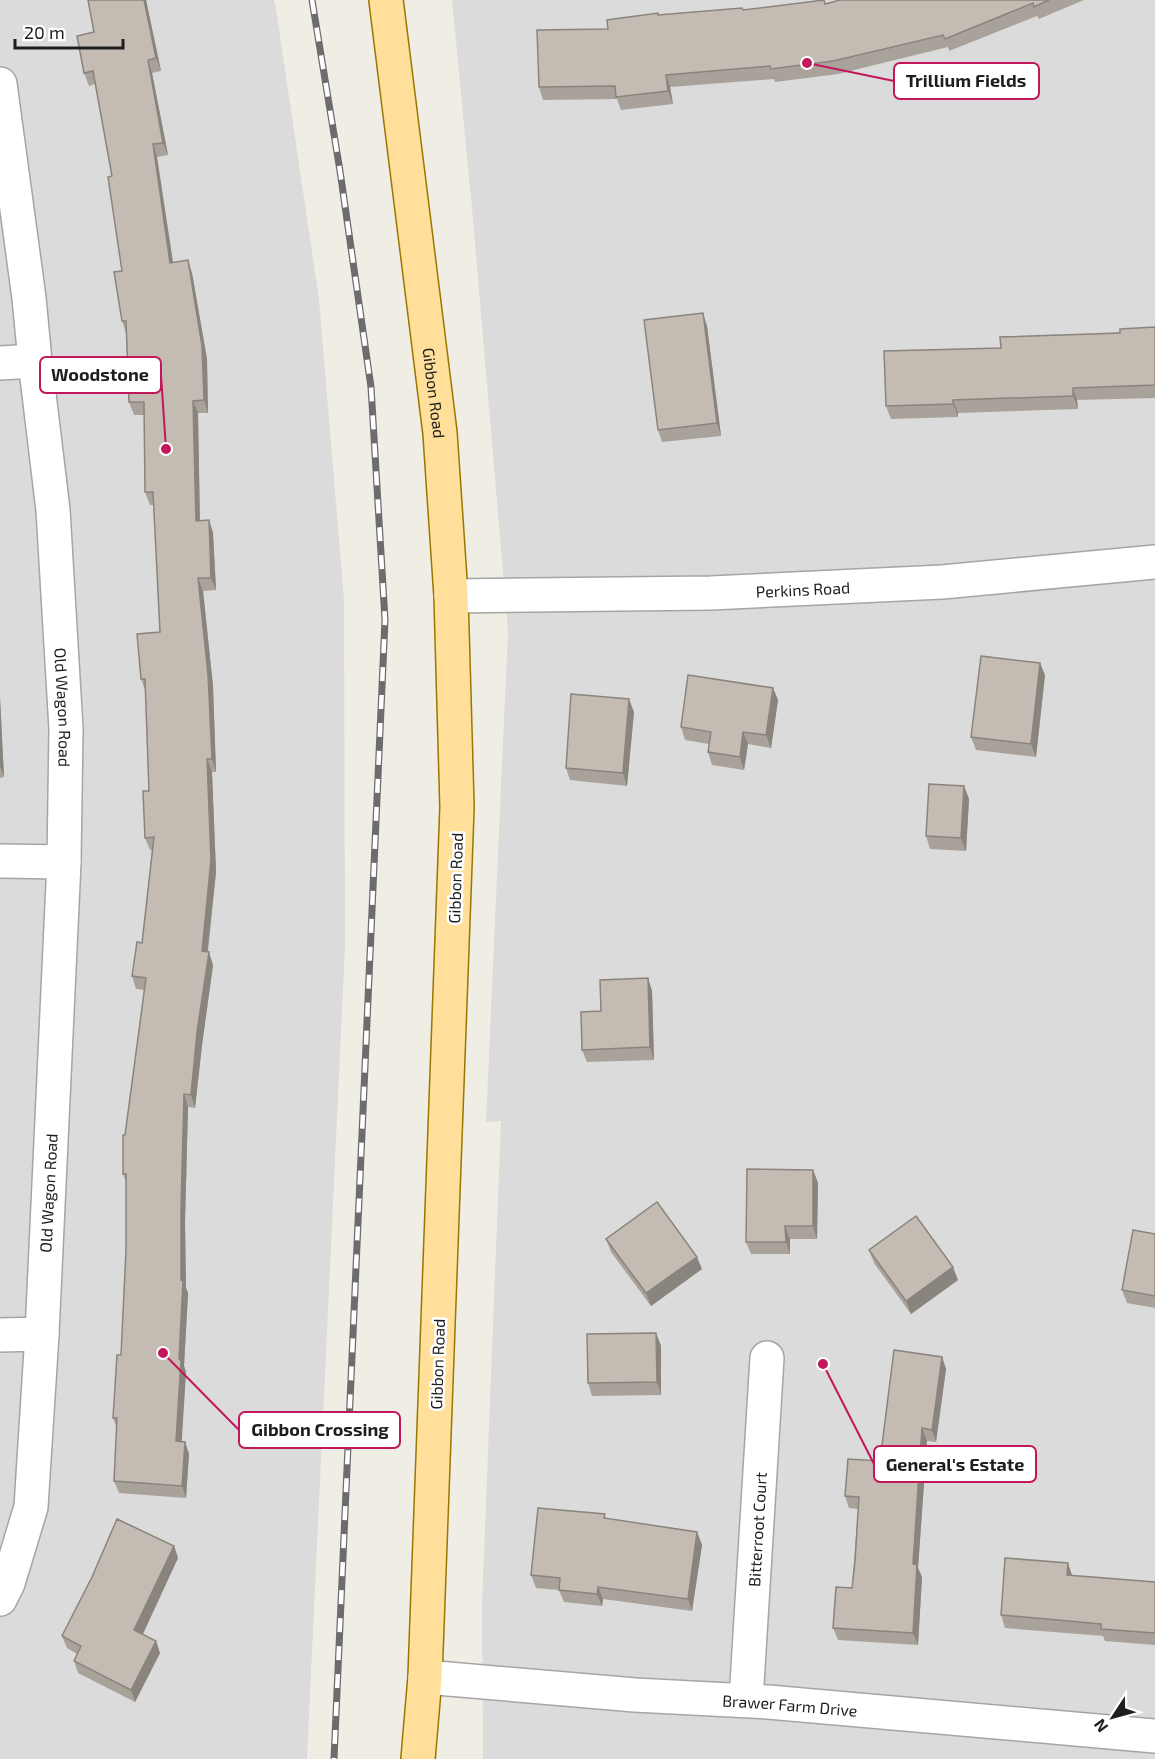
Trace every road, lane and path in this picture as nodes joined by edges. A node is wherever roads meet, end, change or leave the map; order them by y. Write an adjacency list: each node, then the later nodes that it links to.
1 (386, 0): 6 (main road, Gibbon Road)
2 (0, 84): 3 (street, Old Wagon Road)
3 (35, 361): 4 (street); 8 (street, Old Wagon Road)
4 (0, 363)
5 (1155, 562): 6 (street, Perkins Road)
6 (451, 596): 13 (main road, Gibbon Road)
7 (0, 861): 8 (street)
8 (64, 862): 9 (street, Old Wagon Road)
9 (42, 1334): 10 (street); 12 (street, Old Wagon Road)
10 (0, 1335)
11 (767, 1358): 14 (street, Bitterroot Court)
12 (0, 1599)
13 (426, 1677): 14 (street, Brawer Farm Drive); 16 (main road, Gibbon Road)
14 (746, 1700): 15 (street, Brawer Farm Drive)
15 (1155, 1736)
16 (418, 1759)

